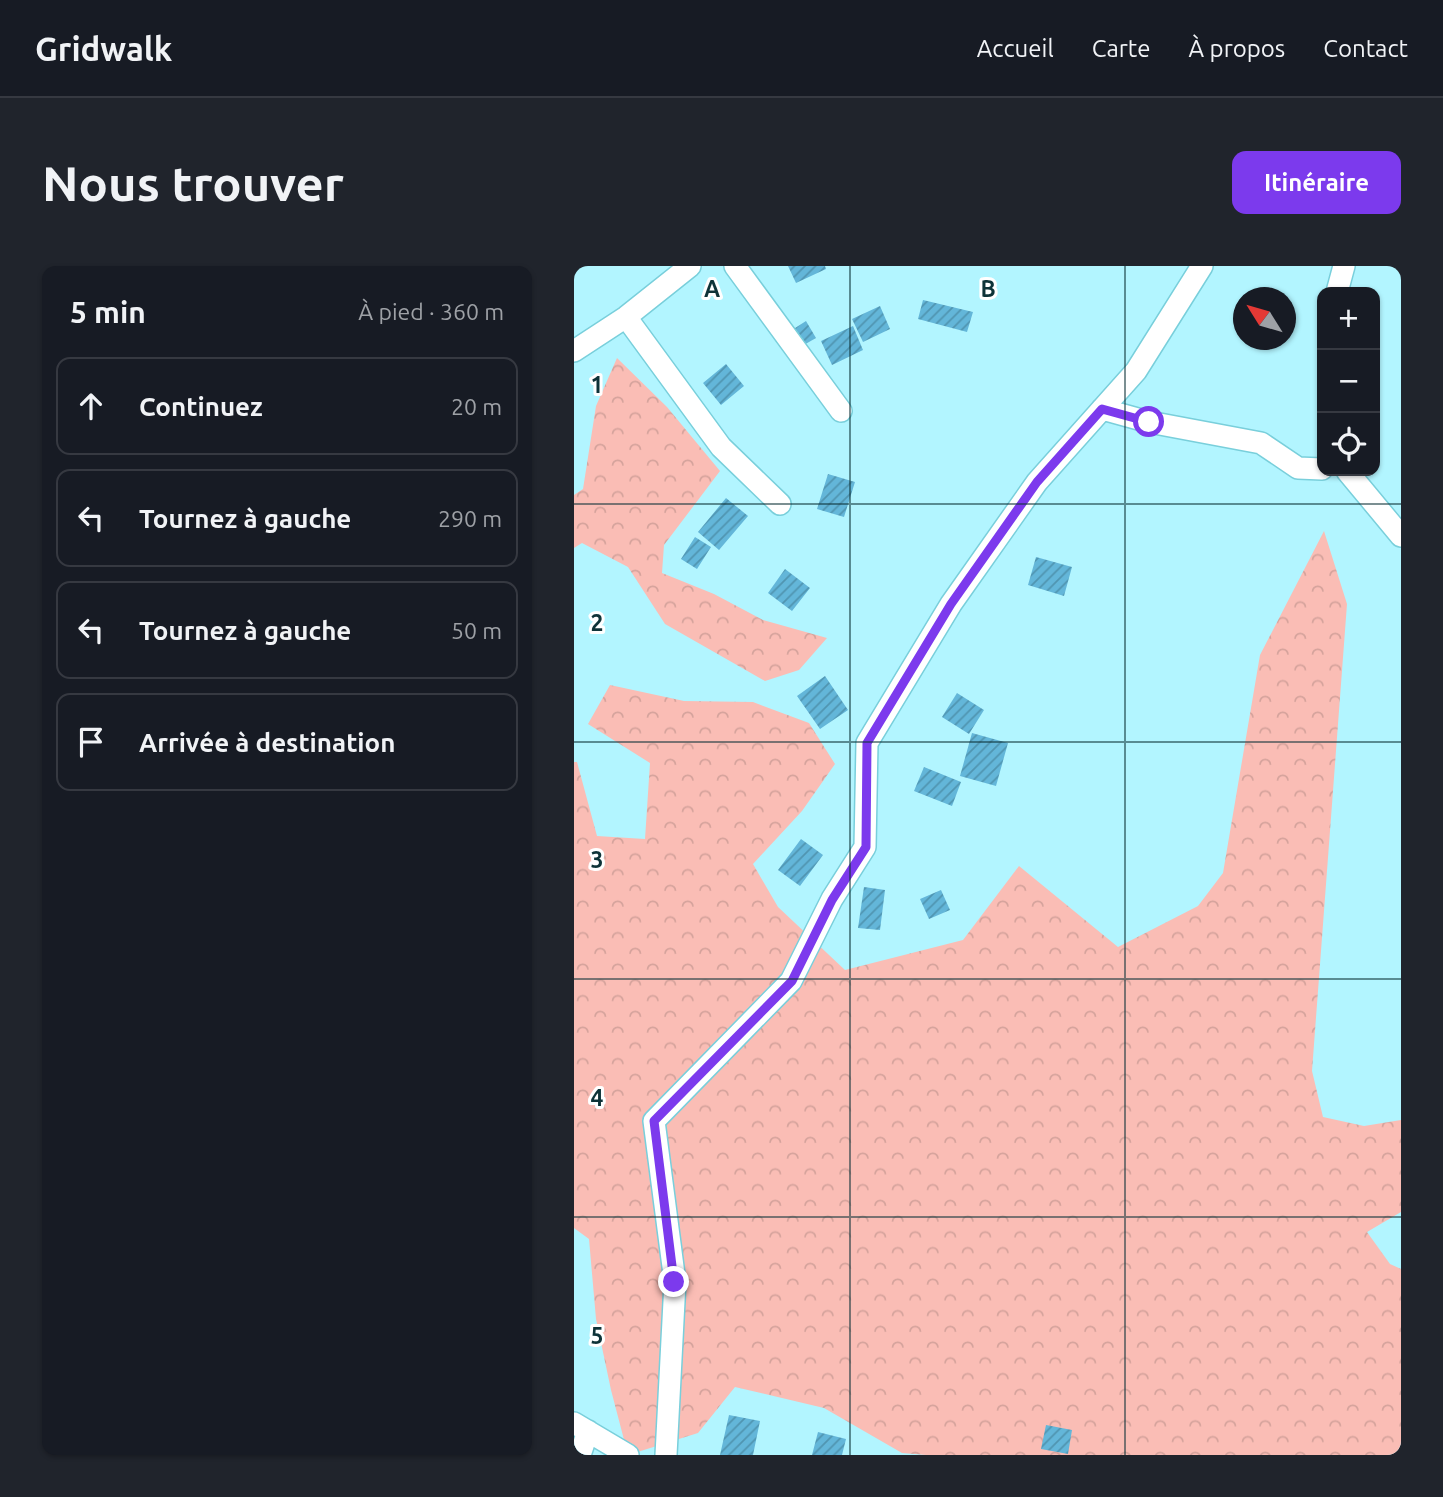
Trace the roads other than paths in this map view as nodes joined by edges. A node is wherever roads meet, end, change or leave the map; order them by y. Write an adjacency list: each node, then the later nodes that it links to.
1 (690, 266): 6 (street)
2 (735, 266): 9 (street)
3 (1202, 266): 8 (street)
4 (1345, 266): 5 (street)
5 (1339, 287)
6 (626, 317): 7 (street); 12 (street)
7 (574, 351)
8 (1102, 409): 10 (street); 17 (street)
9 (841, 411)
10 (1317, 469)
11 (1351, 476): 13 (street)
12 (780, 503)
13 (1401, 536)
14 (581, 1427): 15 (street); 16 (street)
15 (580, 1455)
16 (628, 1455)
17 (666, 1455)

